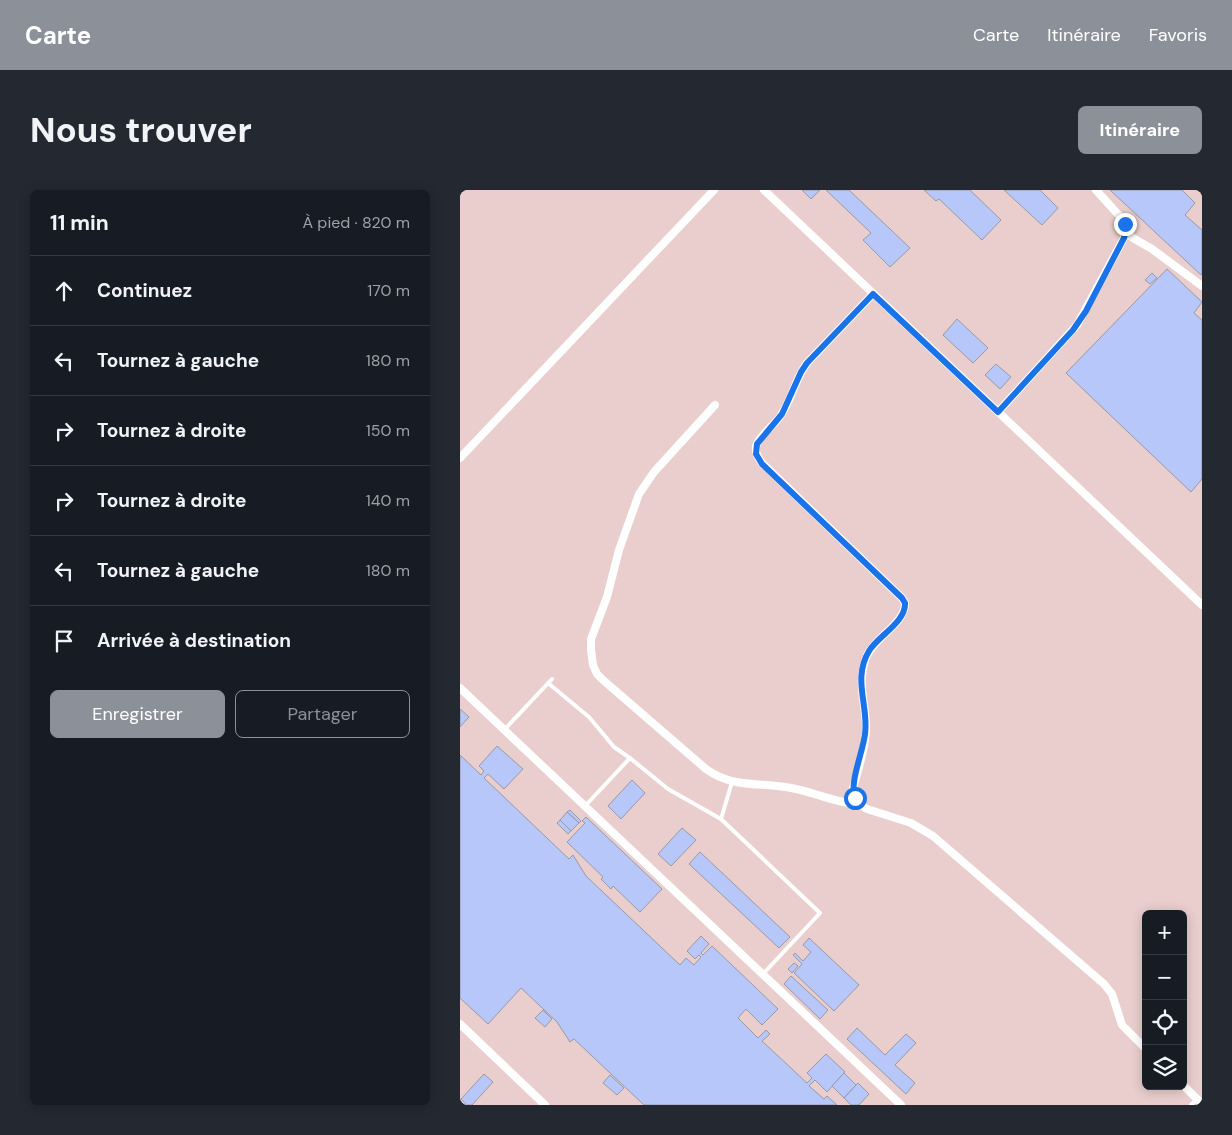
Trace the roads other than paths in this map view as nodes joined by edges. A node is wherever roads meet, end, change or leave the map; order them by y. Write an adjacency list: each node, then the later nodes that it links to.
1 (714, 190): 9 (street)
2 (764, 190): 6 (street)
3 (1096, 190): 4 (street)
4 (1126, 234): 5 (street); 8 (street)
5 (1202, 286)
6 (873, 294): 8 (street); 17 (street)
7 (714, 405): 16 (street)
8 (998, 412): 10 (street)
9 (460, 458)
10 (1202, 605)
11 (552, 679): 12 (lane)
12 (548, 684): 14 (lane); 15 (lane)
13 (460, 688): 14 (street)
14 (504, 730): 18 (street)
15 (630, 758): 18 (lane); 19 (lane)
16 (732, 782): 17 (street); 19 (lane)
17 (860, 804): 22 (street)
18 (585, 806): 20 (street)
19 (722, 818): 20 (lane)
20 (763, 974): 26 (street)
21 (460, 1024): 25 (street)
22 (1142, 1045)
23 (1187, 1090): 24 (street)
24 (1197, 1102)
25 (545, 1105)
26 (900, 1105)

